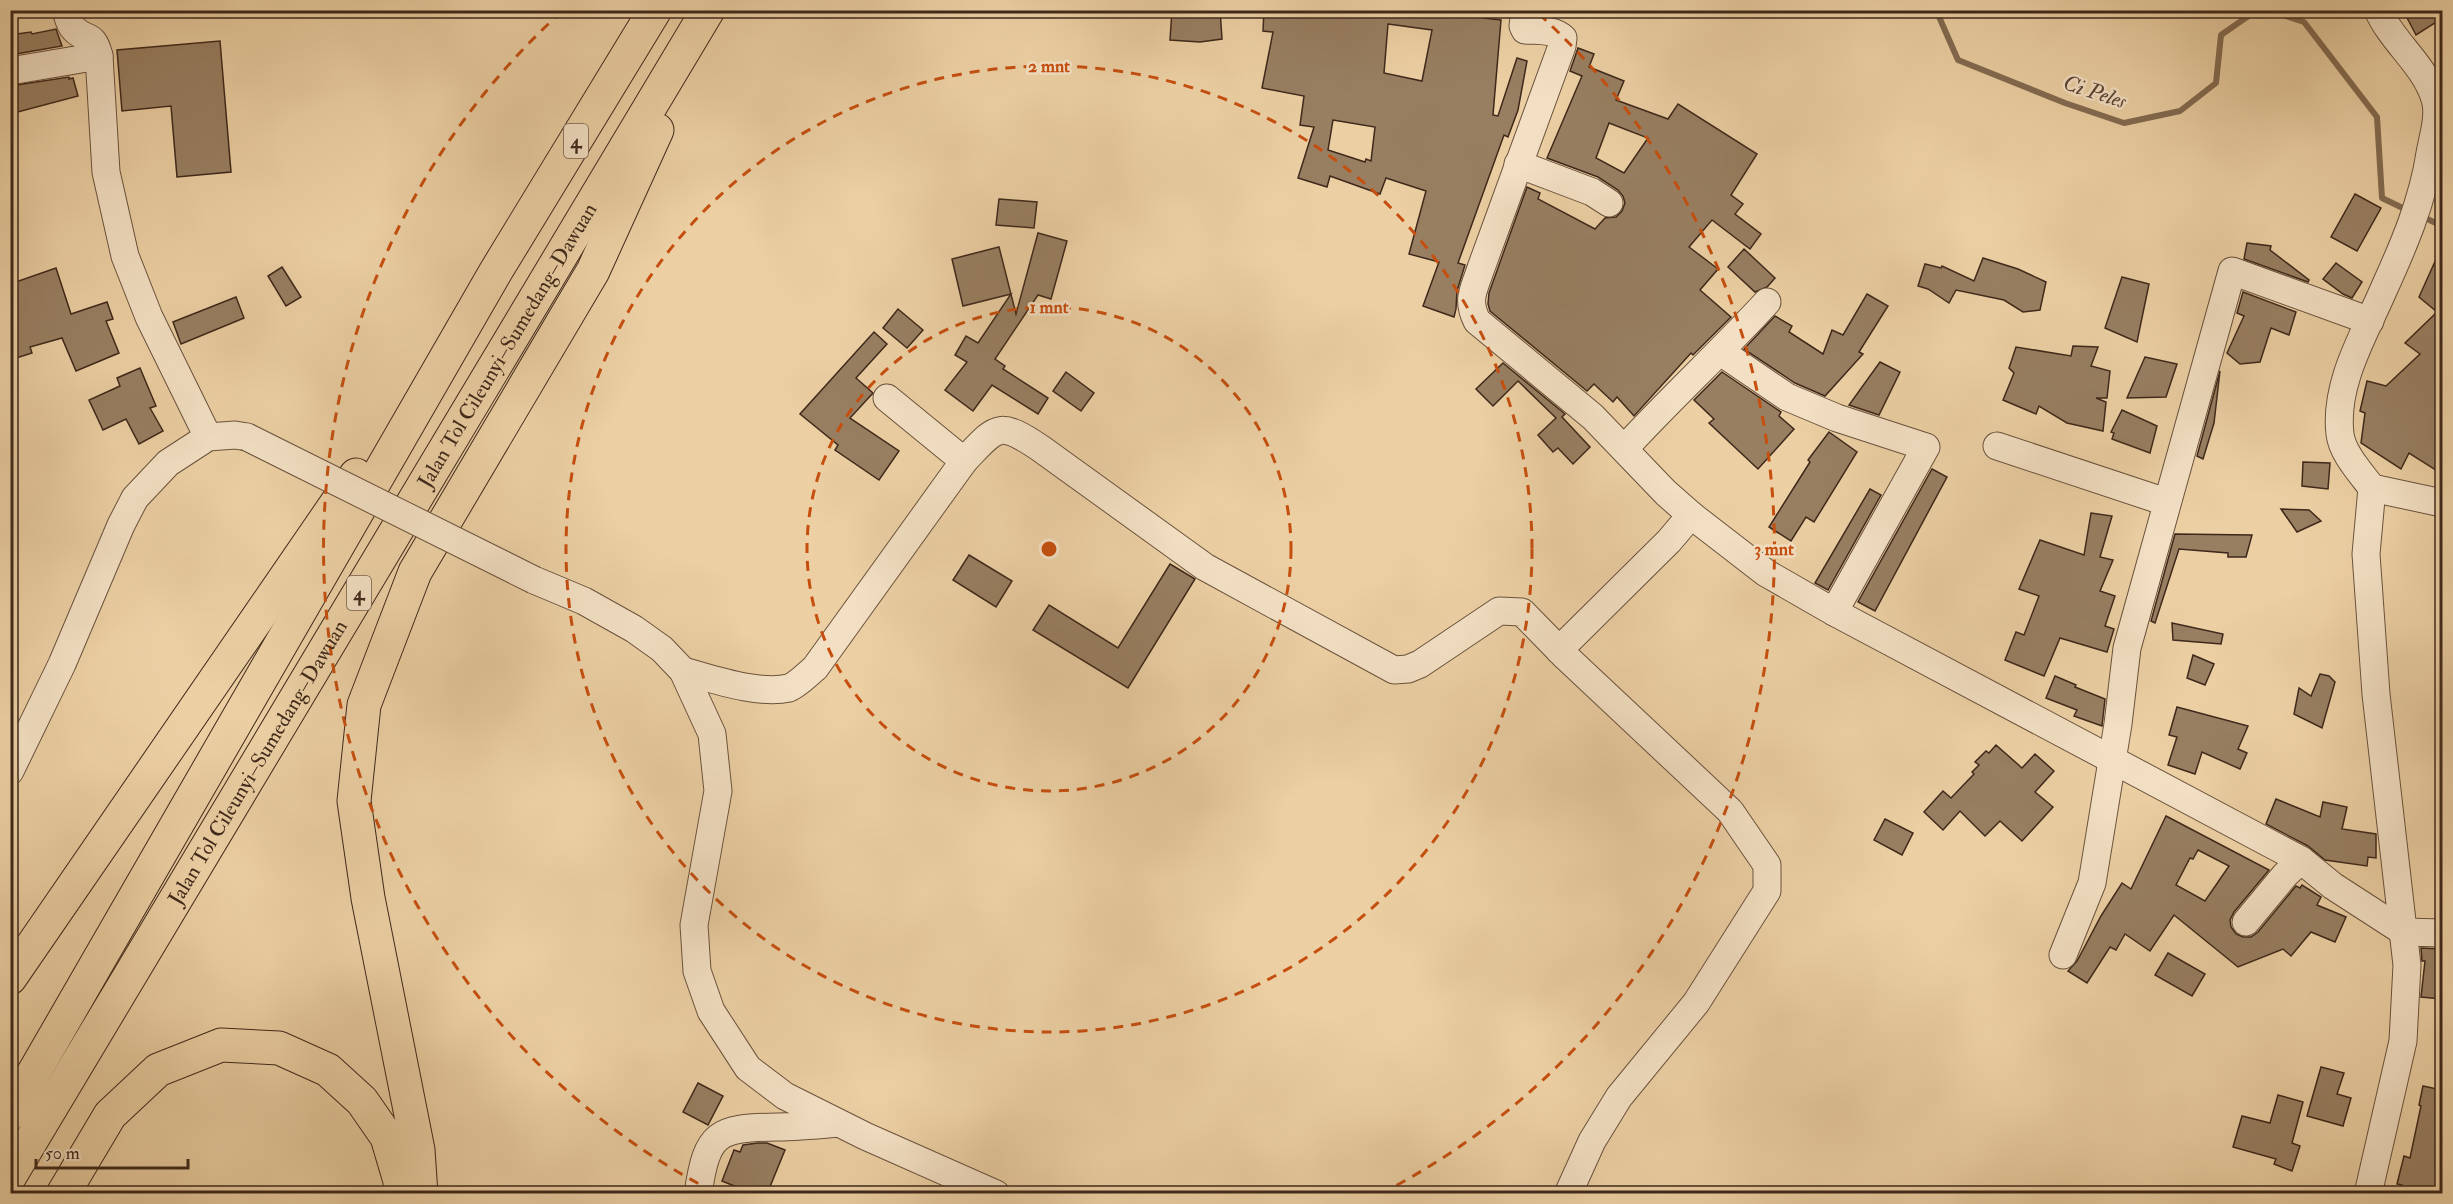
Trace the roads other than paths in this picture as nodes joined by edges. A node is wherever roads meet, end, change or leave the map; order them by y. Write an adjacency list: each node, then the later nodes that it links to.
1 (66, 10): 6 (street)
2 (655, 10): 12 (highway, Jalan Tol Cileunyi–Sumedang–Dawuan / 4)
3 (710, 10): 38 (highway, Jalan Tol Cileunyi–Sumedang–Dawuan / 4); 41 (highway)
4 (1525, 10): 9 (street)
5 (2378, 10): 8 (street)
6 (99, 56): 7 (street); 17 (street)
7 (10, 71)
8 (2439, 117): 10 (street)
9 (1518, 164): 11 (street); 19 (street)
10 (2429, 190): 14 (street)
11 (1609, 203)
12 (496, 271): 35 (highway); 36 (highway, Jalan Tol Cileunyi–Sumedang–Dawuan / 4)
13 (1767, 302): 15 (street)
14 (2370, 321): 21 (street); 22 (street)
15 (1721, 352): 19 (street); 25 (street)
16 (888, 398): 20 (street)
17 (208, 437): 27 (street, bridge); 29 (street)
18 (1997, 446): 22 (street)
19 (1625, 448): 24 (street)
20 (964, 461): 26 (street); 27 (street)
21 (2372, 488): 23 (street); 32 (street)
22 (2166, 502): 28 (street)
23 (2442, 503)
24 (1691, 515): 25 (street); 26 (street)
25 (1833, 612): 28 (street)
26 (1559, 650): 44 (street)
27 (683, 671): 37 (street)
28 (2111, 761): 30 (street); 34 (street)
29 (10, 771)
30 (2301, 860): 31 (street); 32 (street)
31 (2246, 922)
32 (2404, 932): 33 (street); 45 (street)
33 (2442, 933)
34 (2062, 955)
35 (10, 978)
36 (10, 1114)
37 (839, 1123): 42 (street); 43 (street)
38 (10, 1176)
39 (63, 1194): 40 (highway)
40 (400, 1194)
41 (421, 1194)
42 (698, 1194)
43 (996, 1194)
44 (1568, 1194)
45 (2368, 1194)

